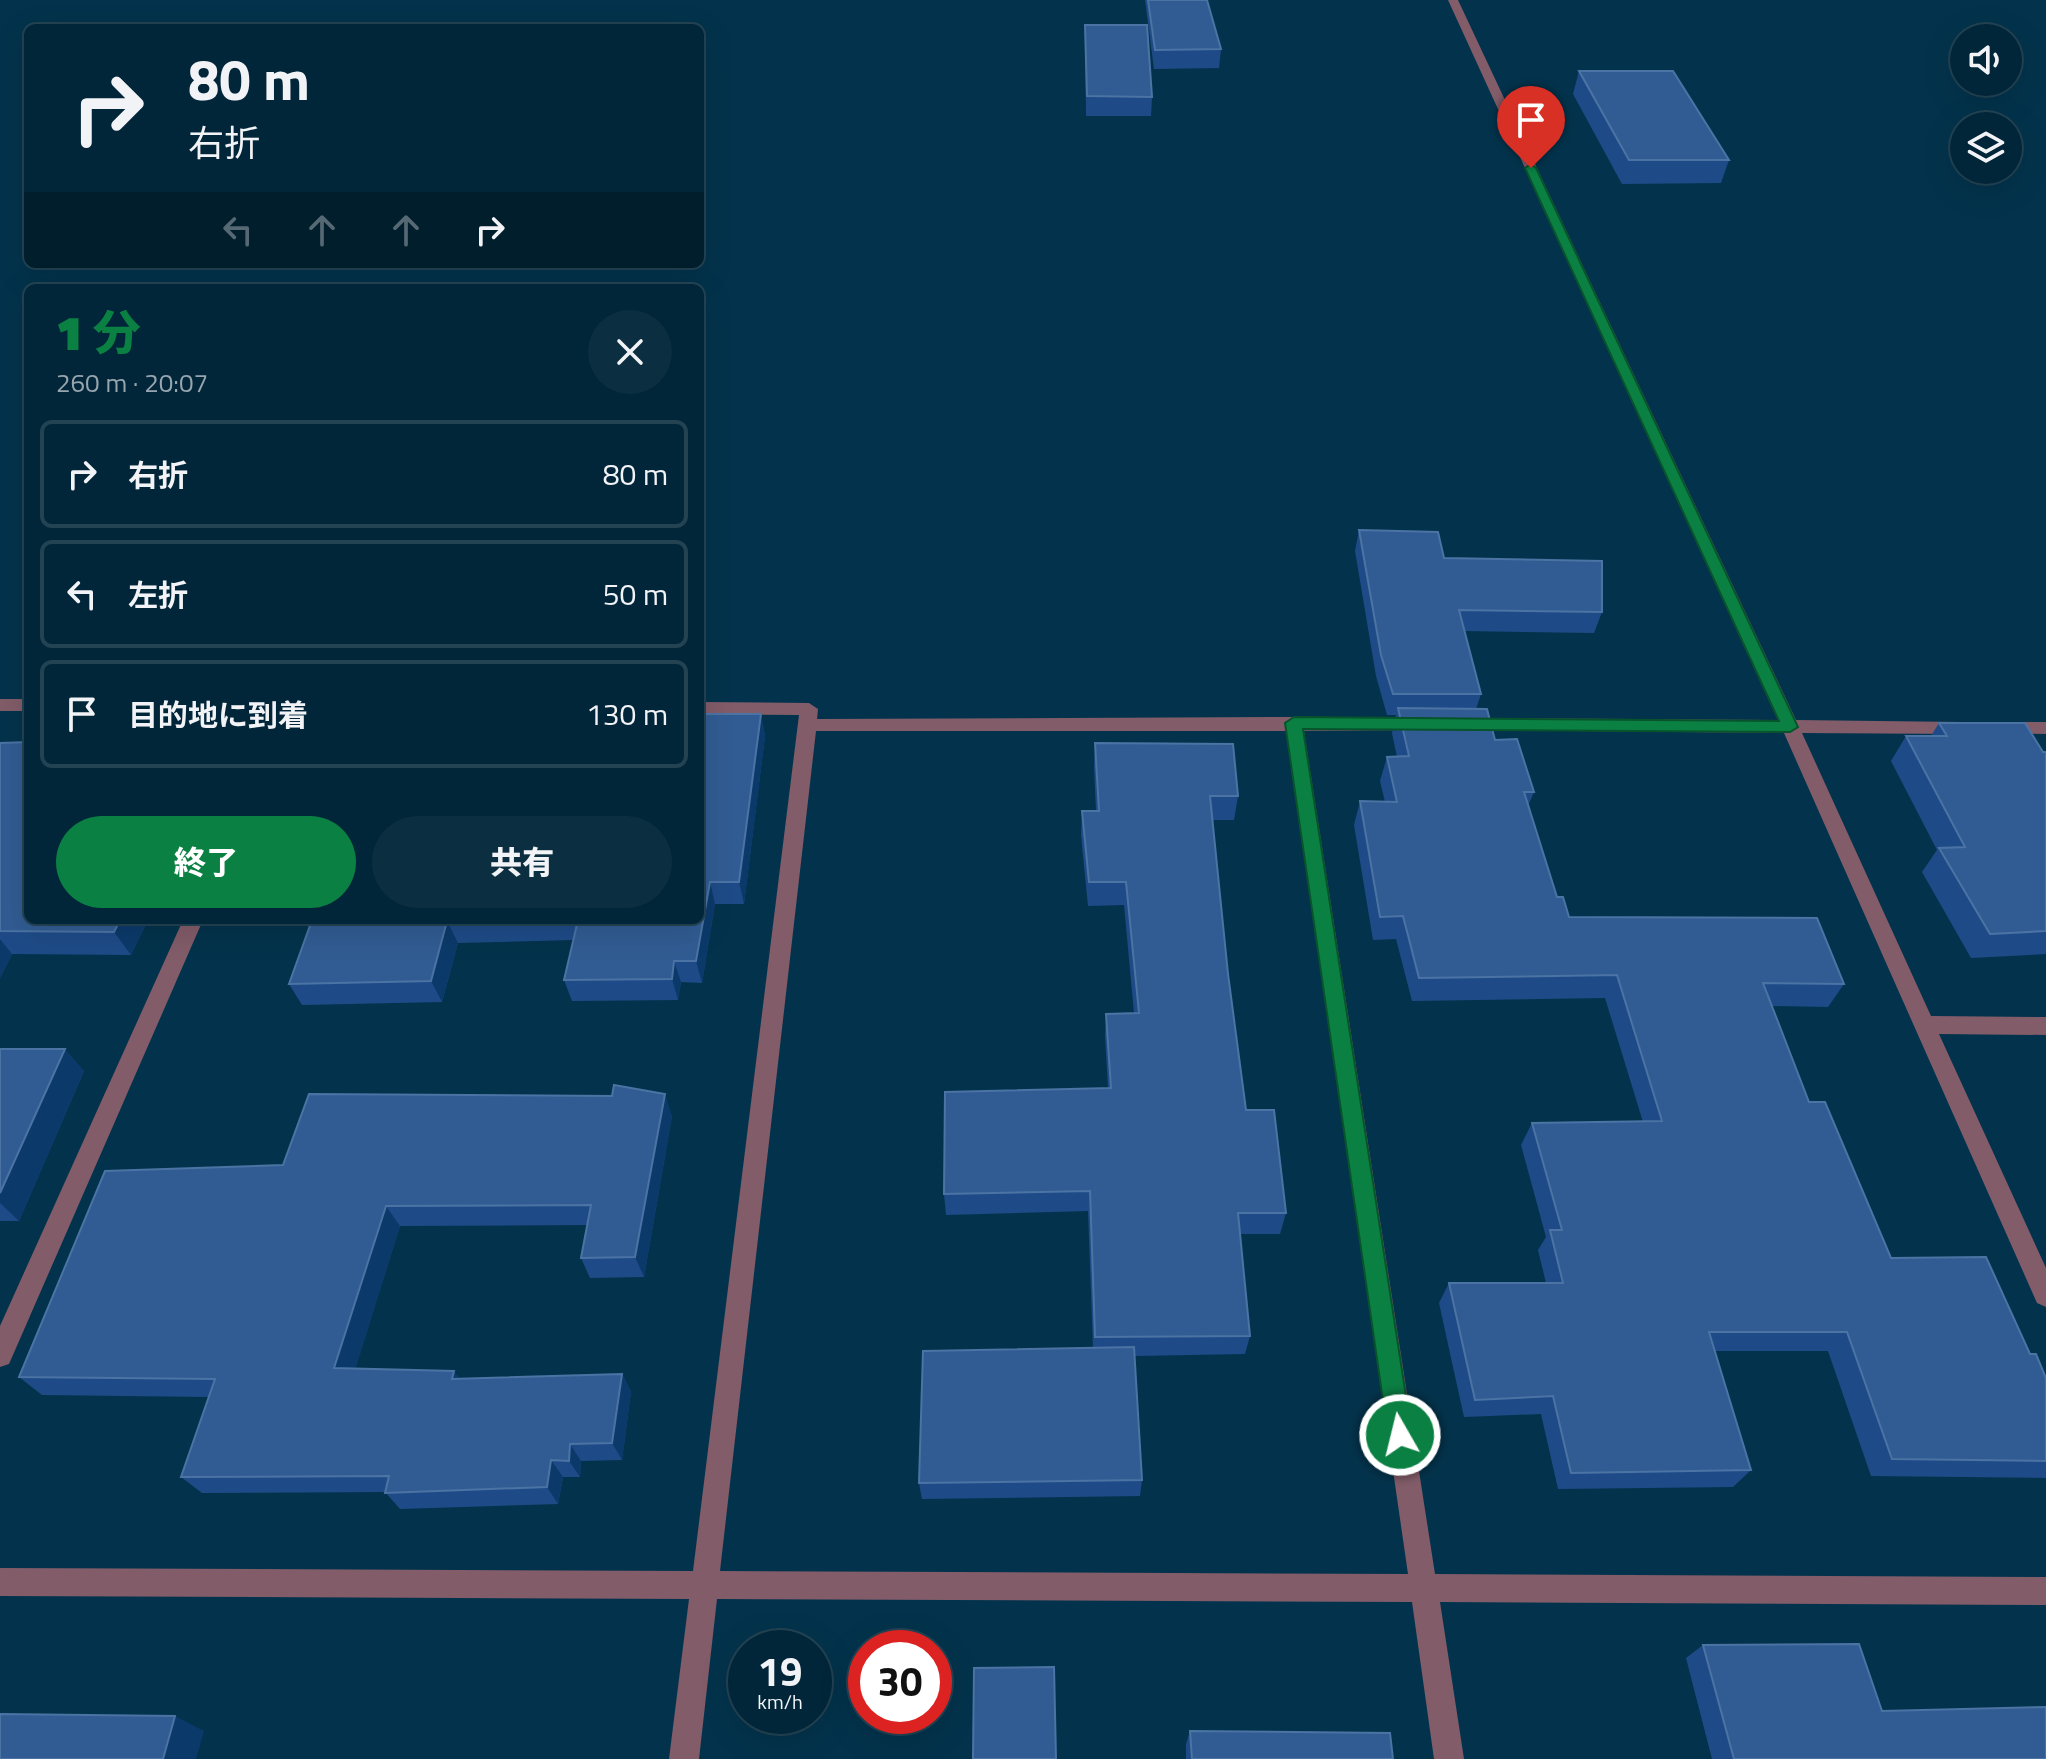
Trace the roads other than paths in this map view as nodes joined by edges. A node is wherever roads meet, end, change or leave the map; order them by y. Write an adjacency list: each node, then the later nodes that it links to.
1 (1453, 0): 7 (street)
2 (0, 705): 3 (street)
3 (24, 705)
4 (704, 708): 6 (street)
5 (1294, 723): 6 (street); 7 (street); 16 (street)
6 (807, 725): 15 (street)
7 (1790, 727): 8 (street); 10 (street)
8 (2046, 728)
9 (191, 924): 13 (street)
10 (1924, 1025): 11 (street); 12 (street)
11 (2046, 1026)
12 (2046, 1295)
13 (0, 1355)
14 (0, 1582): 15 (street)
15 (704, 1586): 16 (street); 18 (street)
16 (1423, 1590): 17 (street); 19 (street)
17 (2046, 1591)
18 (684, 1759)
19 (1449, 1759)

